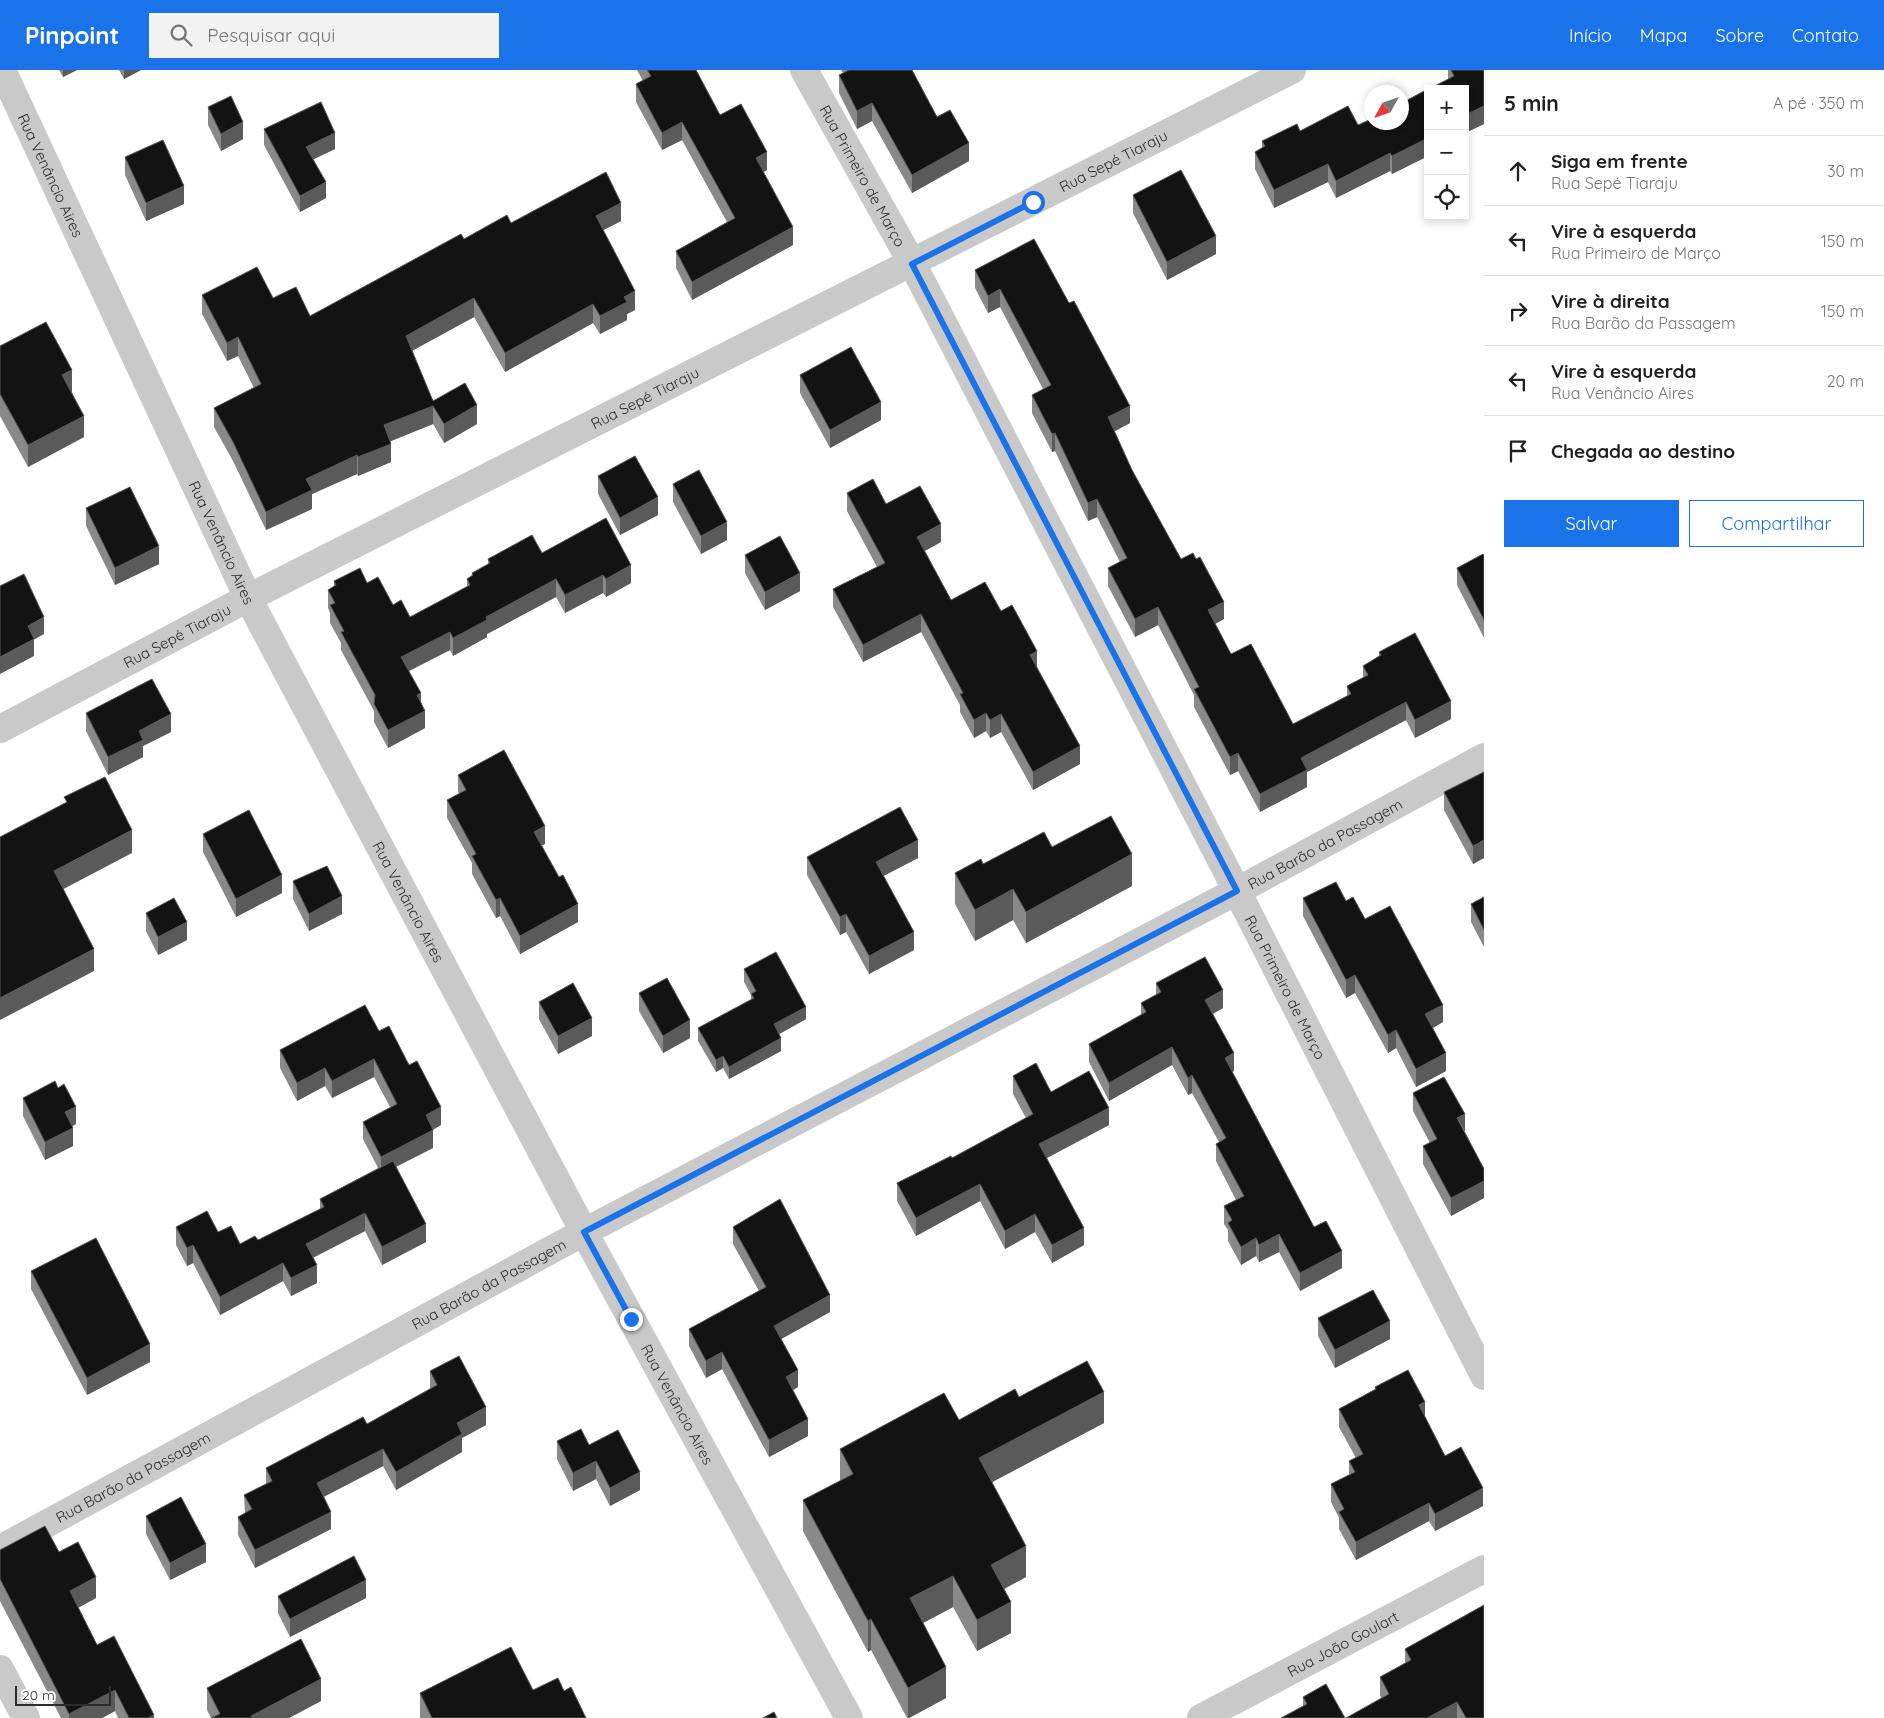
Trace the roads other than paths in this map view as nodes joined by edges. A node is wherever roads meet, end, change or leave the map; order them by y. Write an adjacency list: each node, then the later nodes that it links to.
1 (2, 70): 5 (street, Rua Venâncio Aires)
2 (804, 70): 4 (street, Rua Primeiro de Março)
3 (1292, 70): 4 (street, Rua Sepé Tiaraju)
4 (912, 264): 5 (street, Rua Sepé Tiaraju); 8 (street, Rua Primeiro de Março)
5 (248, 598): 6 (street, Rua Sepé Tiaraju); 9 (street, Rua Venâncio Aires)
6 (0, 729)
7 (1484, 757): 8 (street, Rua Barão da Passagem)
8 (1237, 891): 9 (street, Rua Barão da Passagem); 10 (street, Rua Primeiro de Março)
9 (584, 1232): 11 (street, Rua Barão da Passagem); 15 (street, Rua Venâncio Aires)
10 (1484, 1376)
11 (0, 1550)
12 (1484, 1569): 16 (street, Rua João Goulart)
13 (0, 1669): 14 (street)
14 (26, 1718)
15 (849, 1718)
16 (1201, 1718)

